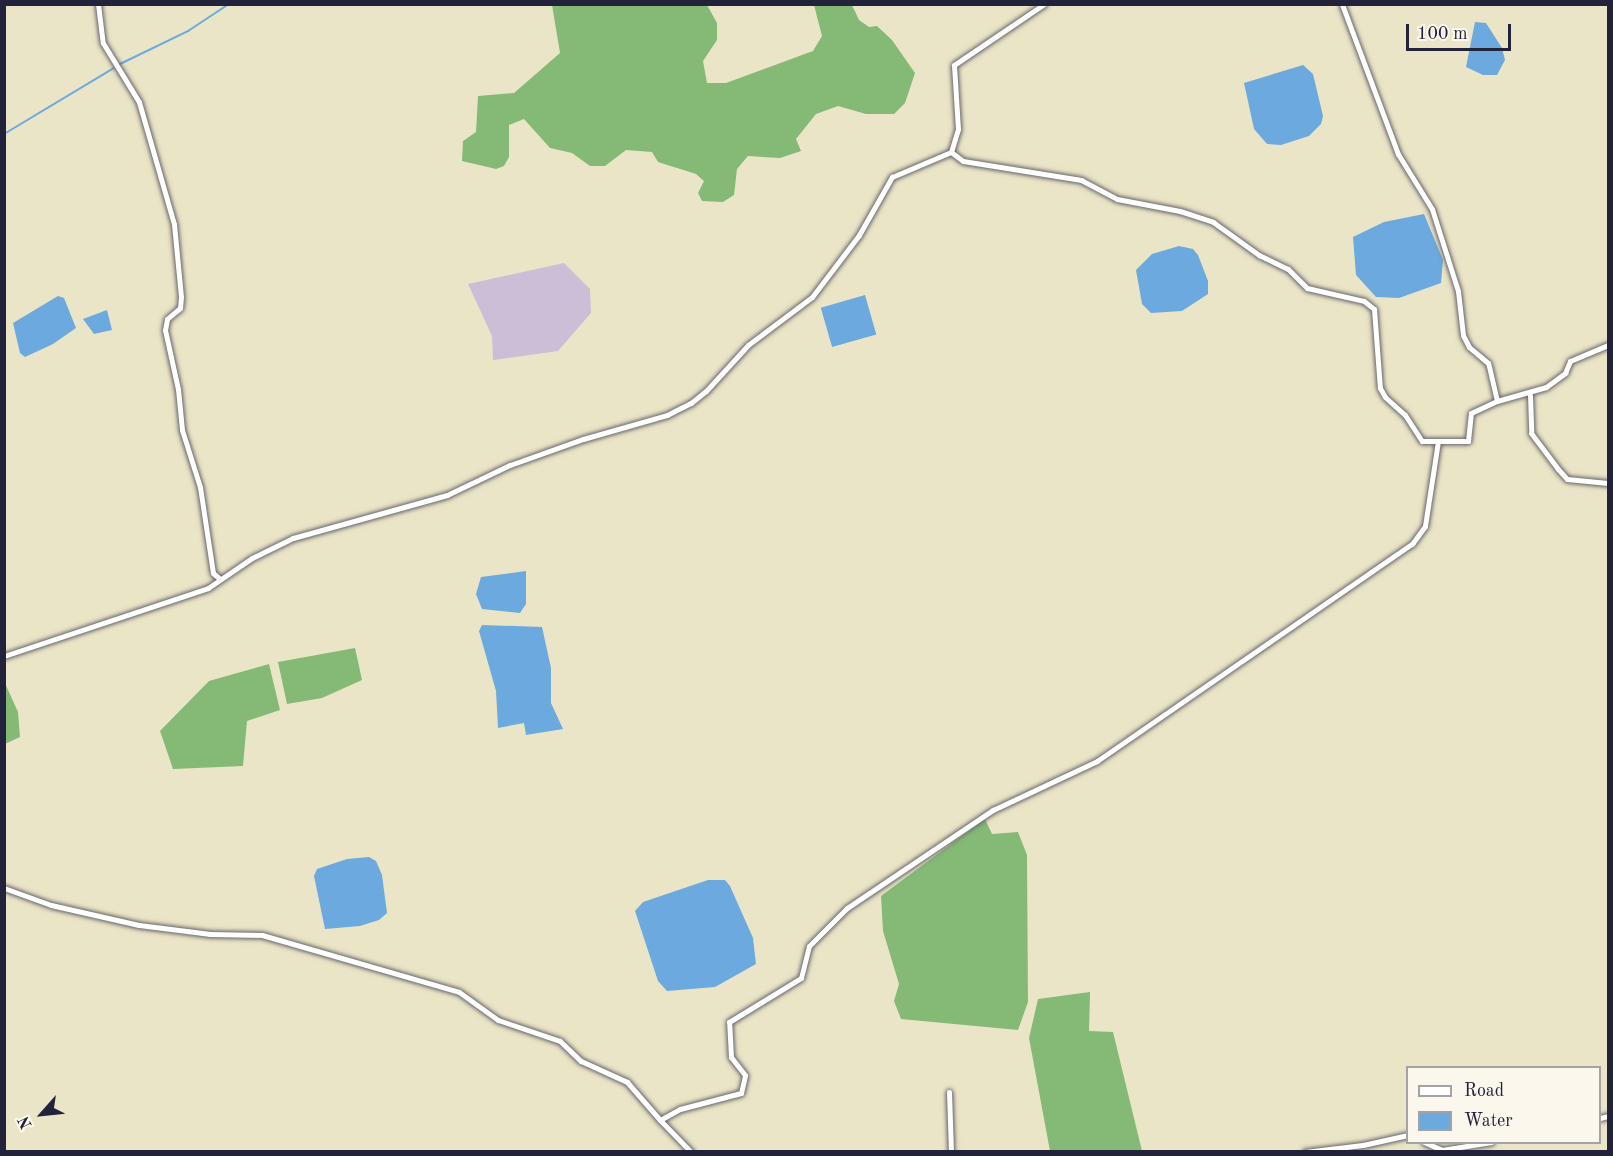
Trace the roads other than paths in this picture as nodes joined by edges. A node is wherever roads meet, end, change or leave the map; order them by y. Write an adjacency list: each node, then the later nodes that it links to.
1 (98, 4): 10 (street)
2 (1044, 4): 4 (street)
3 (1342, 4): 7 (street)
4 (951, 152): 8 (street); 10 (street)
5 (1608, 345): 6 (street)
6 (1530, 395): 7 (street); 9 (street)
7 (1497, 401): 8 (street)
8 (1438, 441): 14 (street)
9 (1608, 483)
10 (220, 579): 11 (street)
11 (4, 656)
12 (4, 888): 14 (street)
13 (949, 1092): 19 (street)
14 (660, 1120): 18 (street)
15 (1406, 1135): 20 (street)
16 (1427, 1144): 17 (street)
17 (1484, 1144)
18 (691, 1152)
19 (951, 1152)
20 (1305, 1152)

